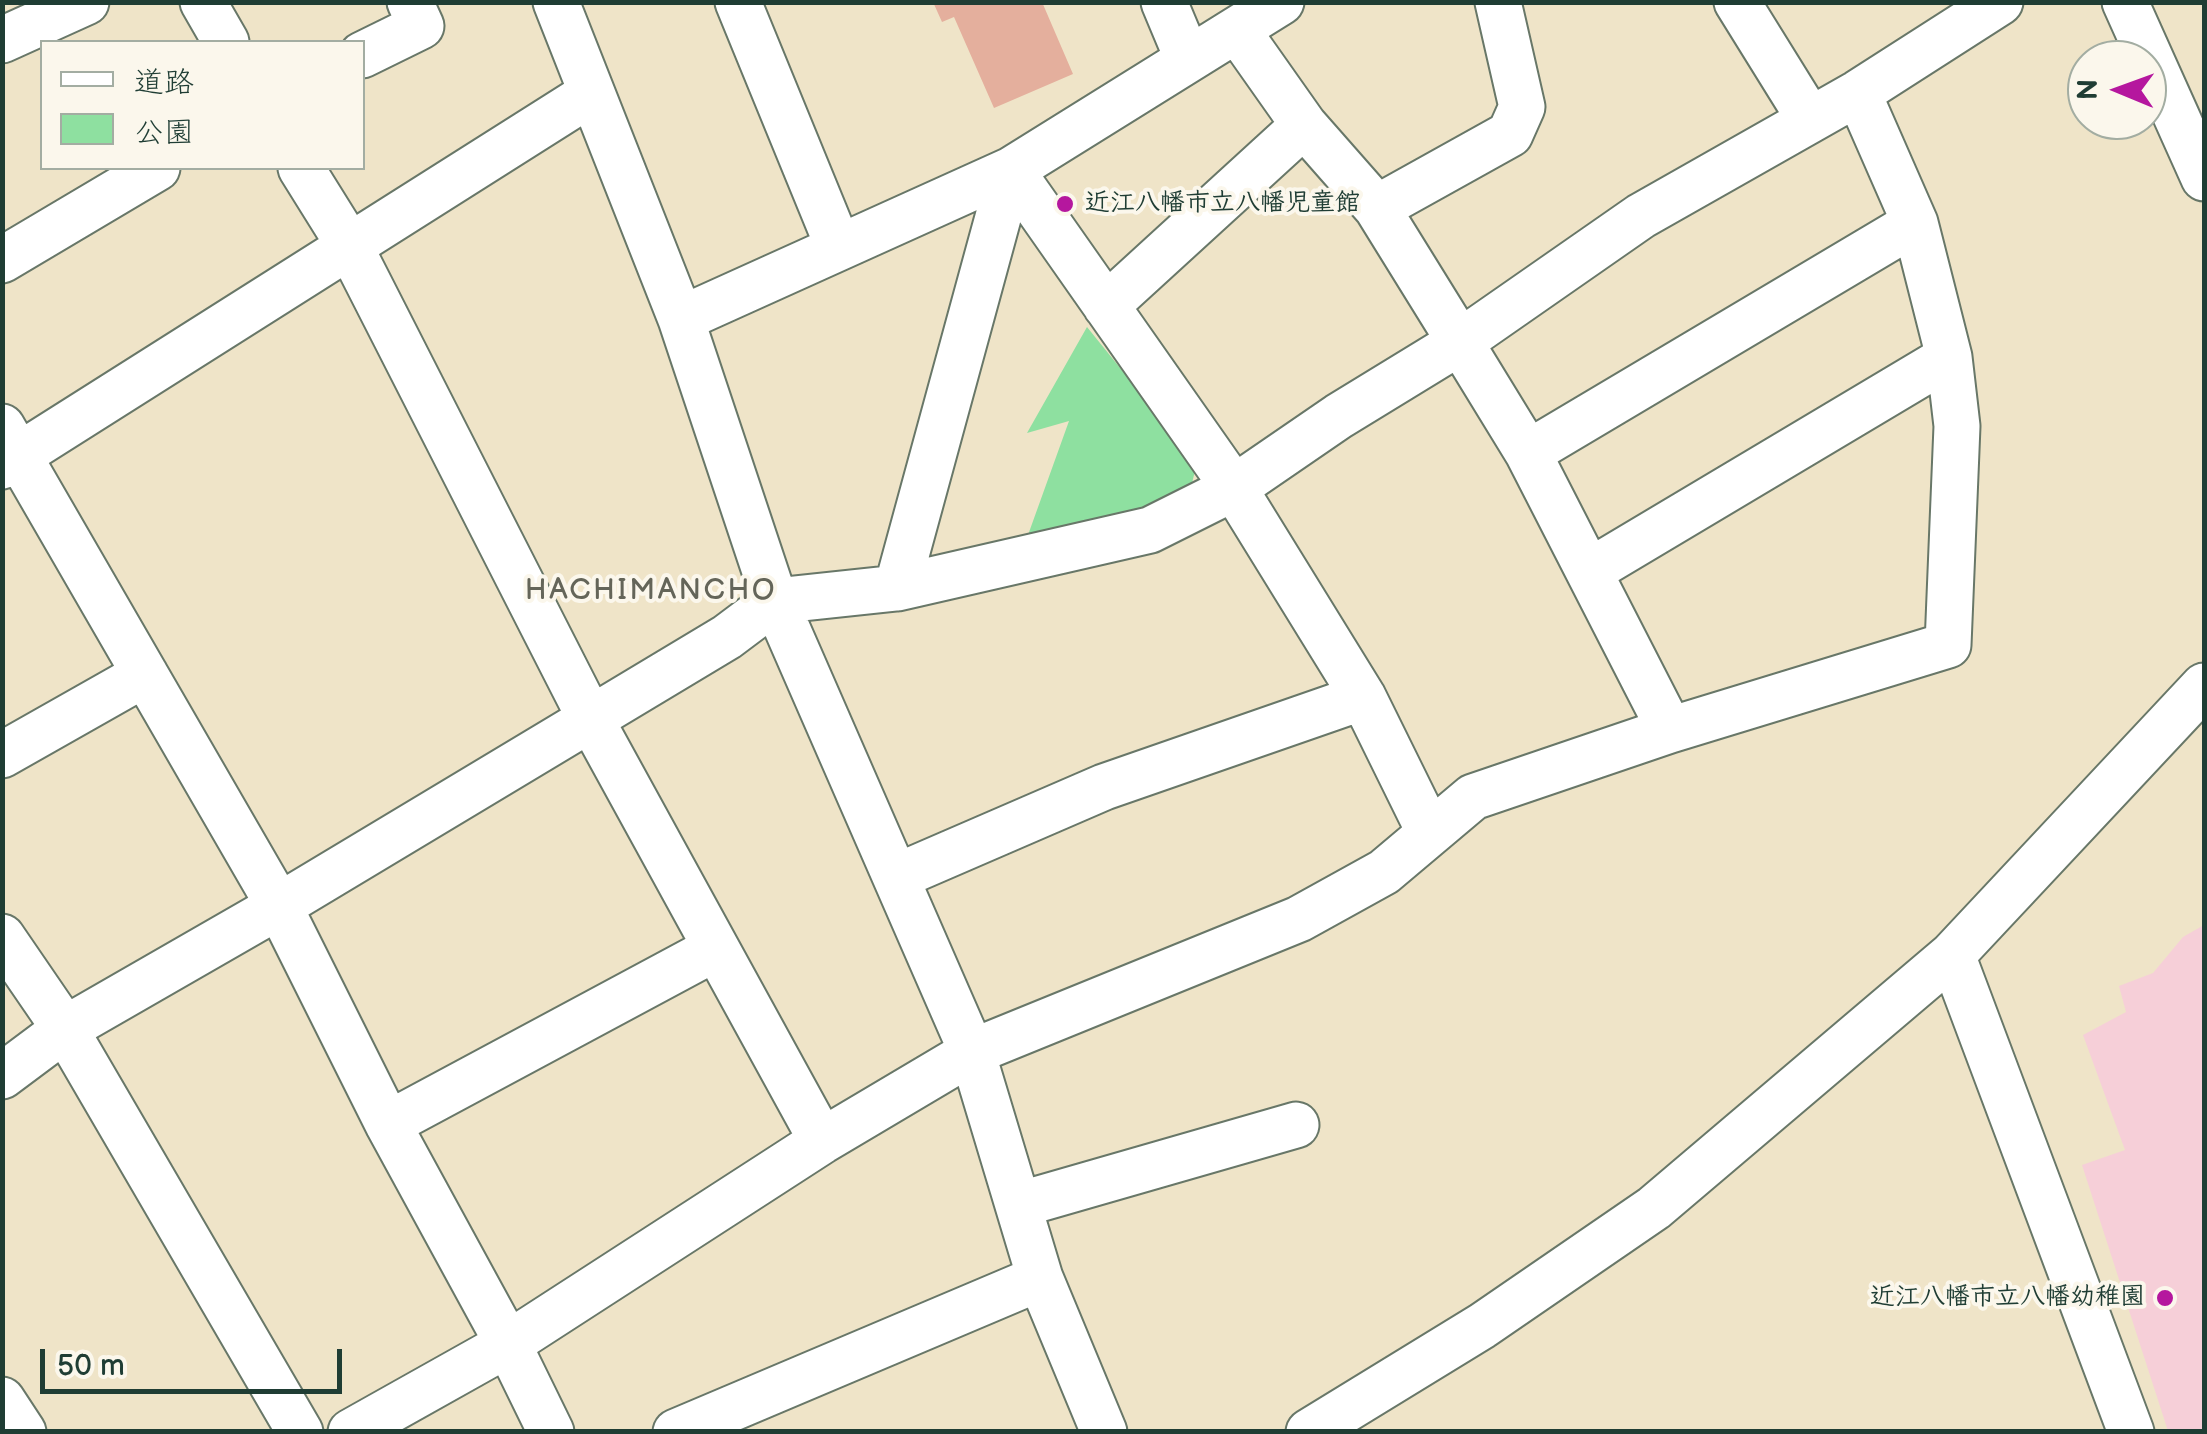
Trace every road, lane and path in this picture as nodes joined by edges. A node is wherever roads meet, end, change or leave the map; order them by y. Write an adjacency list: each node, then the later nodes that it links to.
1 (86, 2): 13 (street)
2 (204, 2): 14 (street)
3 (410, 2): 15 (street)
4 (556, 2): 18 (street)
5 (738, 2): 28 (street)
6 (1164, 2): 16 (street)
7 (1280, 2): 12 (street)
8 (1498, 2): 25 (street)
9 (1738, 2): 19 (street)
10 (2000, 2): 17 (street)
11 (2124, 2): 24 (street)
12 (1237, 30): 16 (street); 20 (street)
13 (2, 40)
14 (225, 40)
15 (365, 54)
16 (1188, 57): 23 (street)
17 (1858, 93): 19 (street); 26 (street)
18 (590, 94): 27 (street); 31 (street)
19 (1809, 118): 32 (street)
20 (1304, 125): 25 (street); 30 (street)
21 (153, 170): 29 (street)
22 (302, 170): 27 (street)
23 (1010, 170): 28 (street); 30 (street); 38 (street)
24 (2204, 178)
25 (1377, 208): 32 (street)
26 (1915, 222): 33 (street); 35 (street)
27 (348, 245): 34 (street); 43 (street)
28 (838, 246): 31 (street)
29 (2, 260)
30 (1106, 306): 36 (street)
31 (681, 319): 39 (street)
32 (1460, 342): 35 (street); 36 (street)
33 (1949, 357): 37 (street); 44 (street)
34 (8, 450): 40 (street)
35 (1528, 454): 37 (street)
36 (1234, 488): 38 (street); 42 (street)
37 (1590, 571): 44 (street)
38 (897, 588): 39 (street)
39 (775, 600): 43 (street); 47 (street)
40 (145, 674): 45 (street); 48 (street)
41 (2204, 686): 51 (street)
42 (1363, 696): 46 (street); 47 (street)
43 (590, 718): 48 (street); 50 (street)
44 (1670, 730): 46 (street)
45 (2, 755)
46 (1430, 832): 53 (street)
47 (896, 878): 53 (street)
48 (278, 906): 52 (street); 55 (street)
49 (2, 937): 52 (street)
50 (716, 948): 55 (street); 57 (street)
51 (1952, 955): 68 (street); 69 (street)
52 (65, 1029): 54 (street); 63 (street)
53 (972, 1052): 57 (street); 58 (street)
54 (2, 1076)
55 (388, 1124): 60 (street)
56 (1296, 1125): 58 (street)
57 (822, 1142): 60 (street)
58 (1018, 1205): 59 (street)
59 (1040, 1278): 66 (street); 67 (street)
60 (508, 1344): 64 (street); 65 (street)
61 (2, 1400): 62 (street)
62 (23, 1432)
63 (300, 1432)
64 (352, 1432)
65 (551, 1432)
66 (676, 1432)
67 (1104, 1432)
68 (1309, 1432)
69 (2131, 1432)

